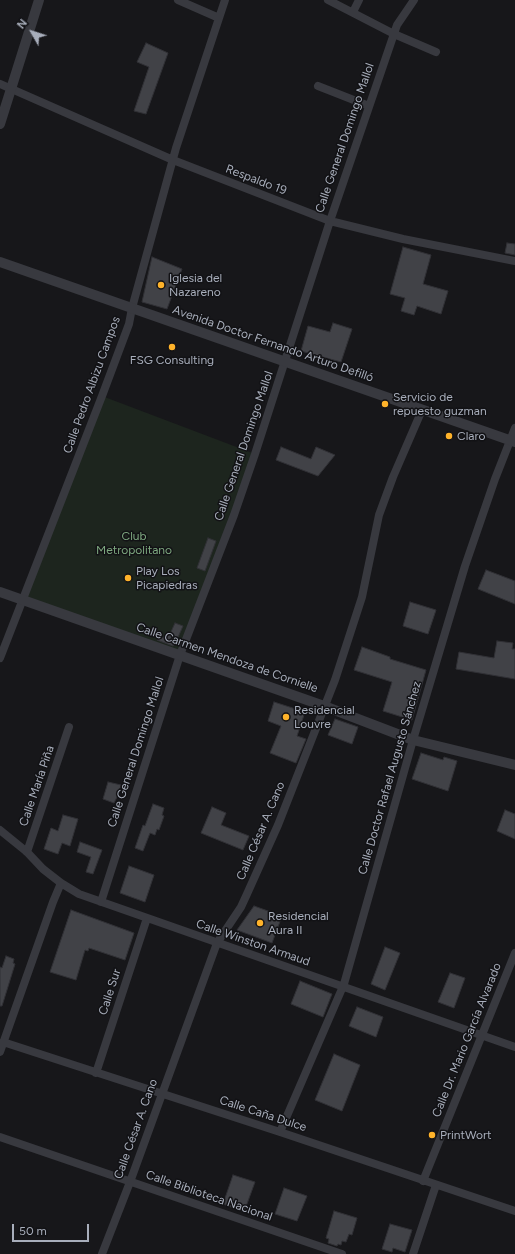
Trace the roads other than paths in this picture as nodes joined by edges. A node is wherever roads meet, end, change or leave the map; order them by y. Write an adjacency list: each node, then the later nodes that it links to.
1 (39, 0): 13 (street)
2 (178, 0): 8 (street)
3 (225, 0): 8 (street, Calle Pedro Albizu Campos)
4 (328, 0): 7 (street)
5 (359, 0): 7 (street)
6 (414, 0): 9 (street, Calle General Domingo Mallol)
7 (353, 12): 9 (street)
8 (219, 18): 16 (street, Calle Pedro Albizu Campos)
9 (394, 34): 10 (street); 14 (street, Calle General Domingo Mallol)
10 (436, 52)
11 (0, 84): 13 (street, Respaldo 19)
12 (318, 86): 14 (street)
13 (12, 90): 15 (street); 16 (street, Respaldo 19)
14 (369, 106): 17 (street, Calle General Domingo Mallol)
15 (0, 124)
16 (173, 160): 17 (street, Respaldo 19); 20 (street, Calle Pedro Albizu Campos)
17 (330, 222): 18 (street, Respaldo 19); 21 (street, Calle General Domingo Mallol)
18 (515, 261)
19 (0, 262): 20 (street, Avenida Doctor Fernando Arturo Defilló)
20 (132, 308): 21 (street, Avenida Doctor Fernando Arturo Defilló); 26 (street, Calle Pedro Albizu Campos)
21 (285, 361): 22 (street, Avenida Doctor Fernando Arturo Defilló); 27 (street, Calle General Domingo Mallol)
22 (422, 410): 24 (street, Avenida Doctor Fernando Arturo Defilló); 29 (street, Calle César A. Cano)
23 (515, 428): 24 (street, Calle Doctor Rafael Augusto Sánchez)
24 (513, 441): 31 (street, Calle Doctor Rafael Augusto Sánchez)
25 (0, 592): 26 (street, Calle Carmen Mendoza de Cornielle)
26 (22, 600): 27 (street, Calle Carmen Mendoza de Cornielle); 28 (street, Calle Pedro Albizu Campos)
27 (180, 655): 29 (street, Calle Carmen Mendoza de Cornielle); 36 (street, Calle General Domingo Mallol)
28 (0, 658)
29 (324, 706): 31 (street, Calle Carmen Mendoza de Cornielle); 38 (street, Calle César A. Cano)
30 (69, 727): 34 (street, Calle María Piña)
31 (413, 740): 32 (street, Calle Carmen Mendoza de Cornielle); 40 (street, Calle Doctor Rafael Augusto Sánchez)
32 (515, 765)
33 (0, 830): 34 (street, Calle Winston Armaud)
34 (27, 852): 35 (street, Calle Winston Armaud)
35 (61, 883): 36 (street, Calle Winston Armaud); 42 (street)
36 (101, 902): 37 (street, Calle Winston Armaud)
37 (147, 918): 38 (street, Calle Winston Armaud); 45 (street, Calle Sur)
38 (216, 943): 40 (street, Calle Winston Armaud); 46 (street, Calle César A. Cano)
39 (515, 952): 41 (street, Calle Dr. Mario García Alvarado)
40 (343, 987): 41 (street, Calle Winston Armaud); 47 (street, Calle Doctor Rafael Augusto Sánchez)
41 (482, 1035): 43 (street, Calle Winston Armaud); 49 (street, Calle Dr. Mario García Alvarado)
42 (3, 1042): 44 (street); 45 (street, Calle Caña Dulce)
43 (515, 1047)
44 (0, 1052)
45 (96, 1073): 46 (street, Calle Caña Dulce)
46 (162, 1094): 47 (street, Calle Caña Dulce); 50 (street, Calle César A. Cano)
47 (280, 1132): 49 (street, Calle Caña Dulce)
48 (0, 1137): 50 (street, Calle Biblioteca Nacional)
49 (423, 1181): 51 (street, Calle Caña Dulce)
50 (130, 1182): 53 (street, Calle César A. Cano); 54 (street, Calle Biblioteca Nacional)
51 (436, 1185): 52 (street, Calle Caña Dulce); 55 (street)
52 (515, 1211)
53 (102, 1254)
54 (342, 1254)
55 (413, 1254)

